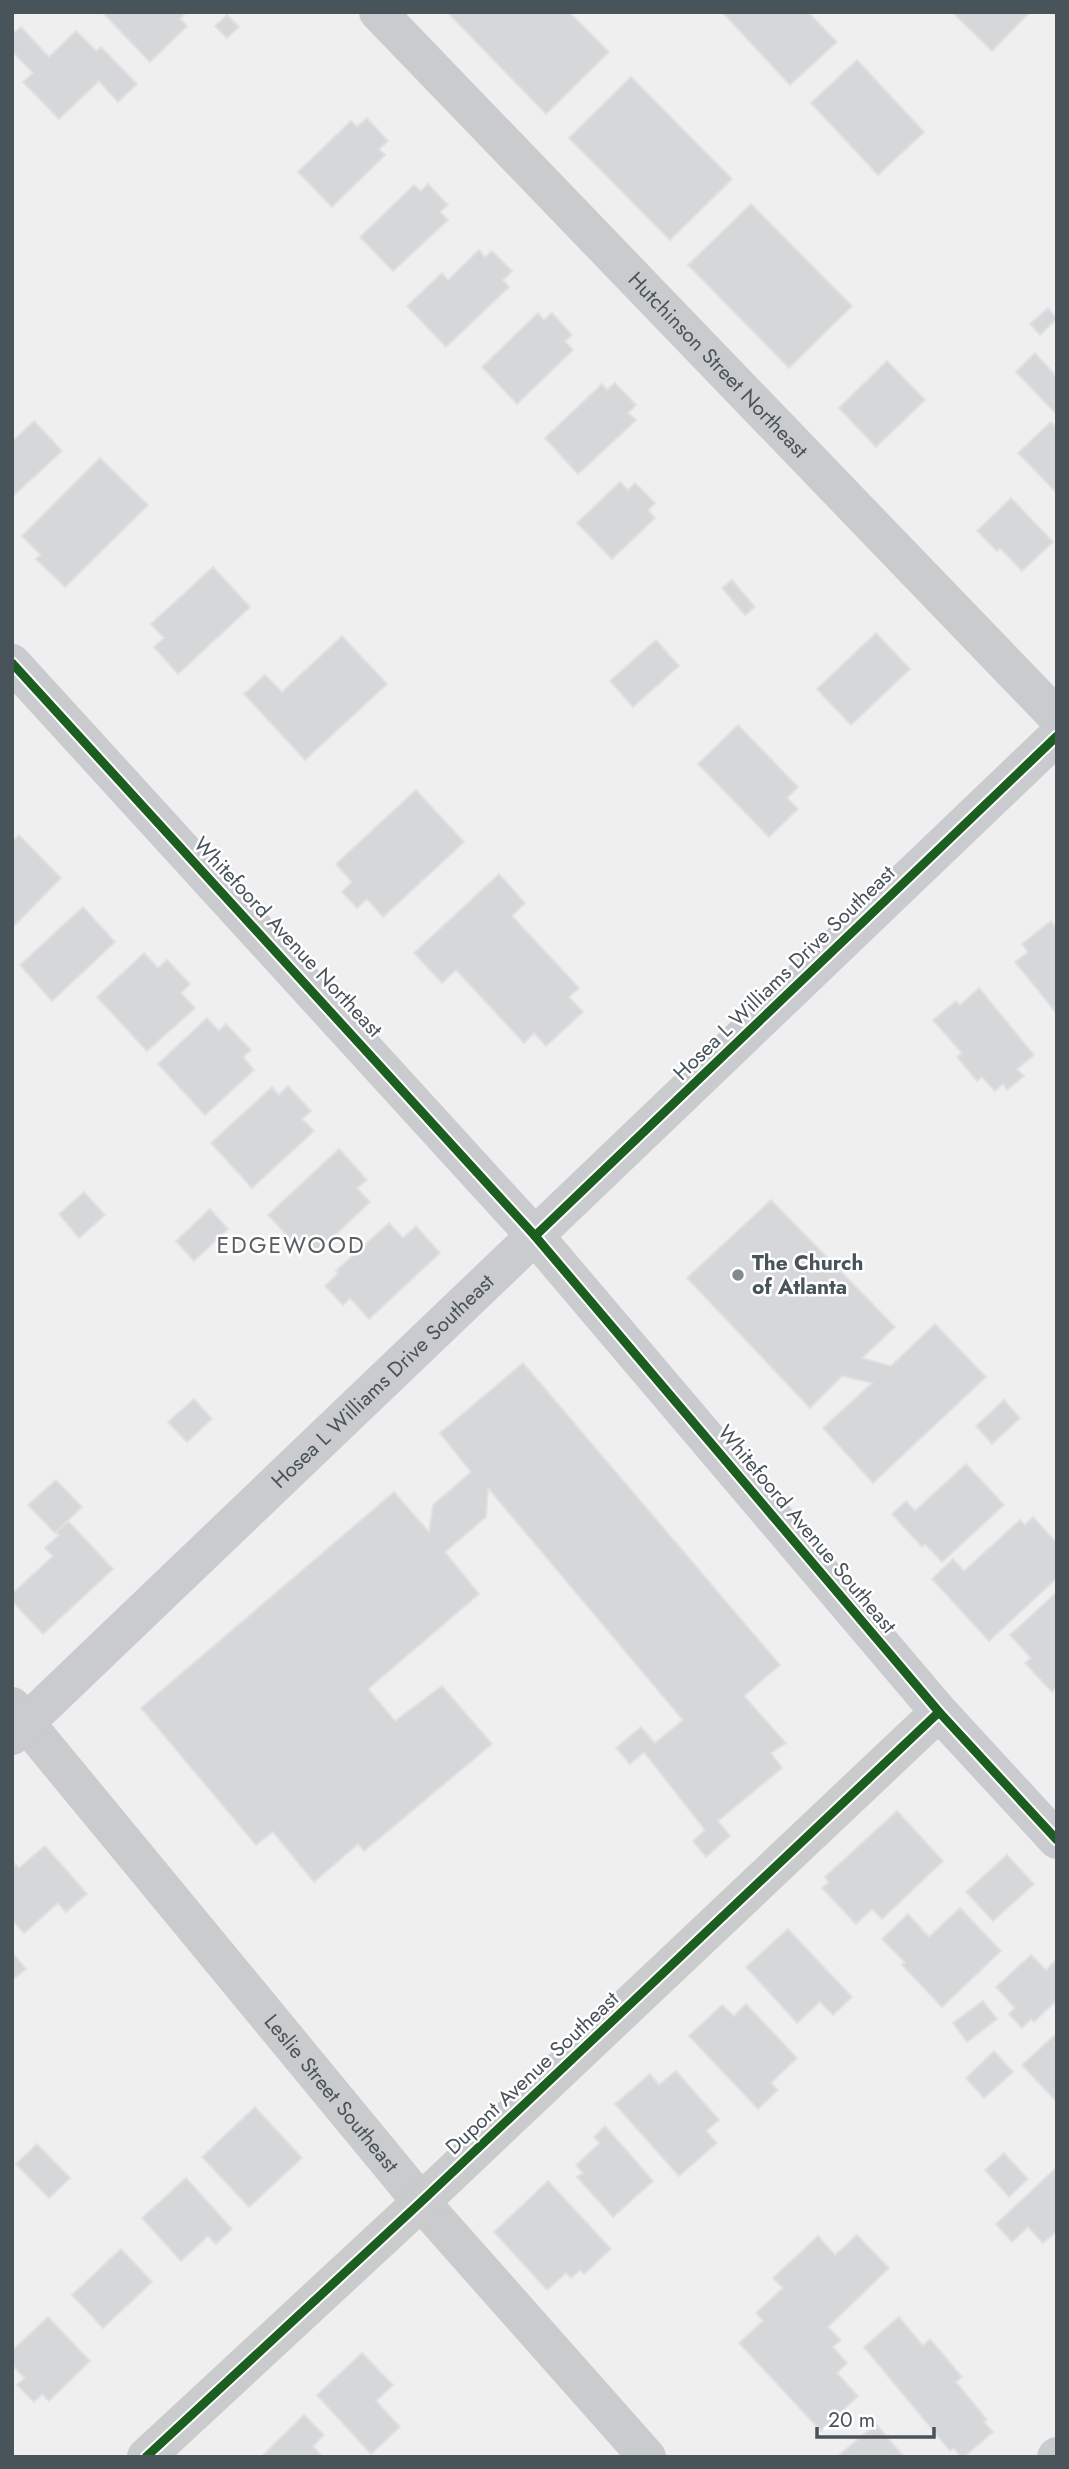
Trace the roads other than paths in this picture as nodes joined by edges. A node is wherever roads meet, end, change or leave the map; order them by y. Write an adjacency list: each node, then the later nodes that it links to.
1 (378, 12): 3 (street, Hutchinson Street Northeast)
2 (12, 663): 5 (street, Whitefoord Avenue Northeast)
3 (1057, 717)
4 (1057, 736): 5 (street, Hosea L Williams Drive Southeast)
5 (536, 1236): 6 (street, Whitefoord Avenue Southeast); 7 (street, Hosea L Williams Drive Southeast)
6 (939, 1712): 8 (street, Whitefoord Avenue Southeast); 9 (street, Dupont Avenue Southeast)
7 (17, 1722): 9 (street, Leslie Street Southeast)
8 (1057, 1840)
9 (421, 2202): 10 (street, Dupont Avenue Southeast); 11 (street, Leslie Street Southeast)
10 (146, 2457)
11 (646, 2457)

